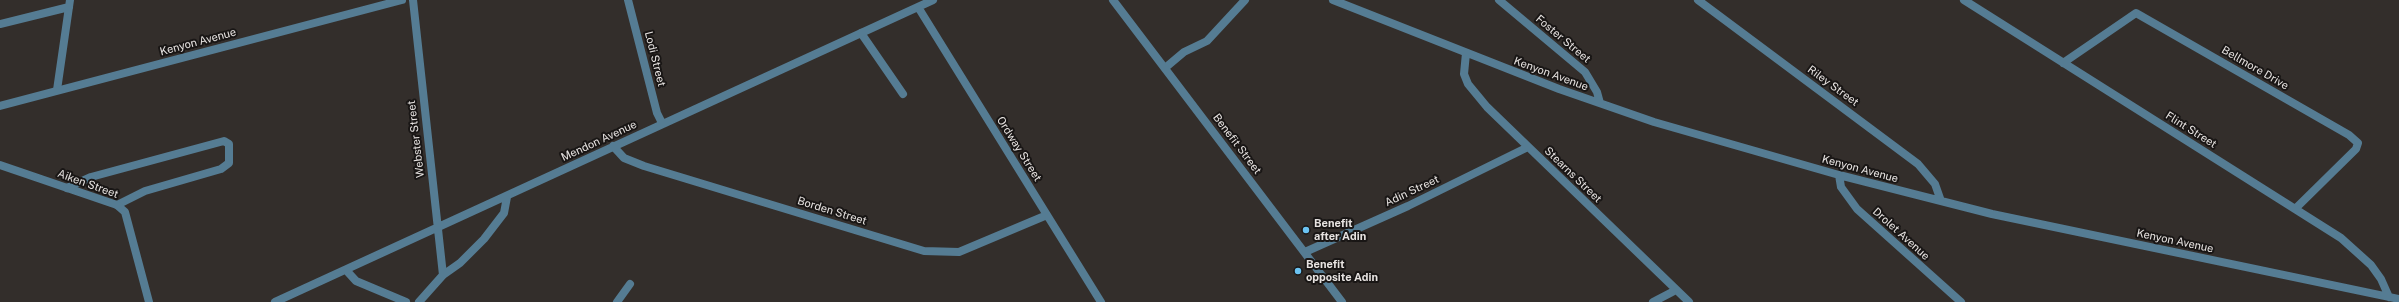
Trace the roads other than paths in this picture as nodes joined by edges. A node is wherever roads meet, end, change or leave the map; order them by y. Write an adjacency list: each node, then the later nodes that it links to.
1 (402, 0): 18 (street, Kenyon Avenue)
2 (413, 0): 33 (street, Webster Street)
3 (628, 0): 22 (street, Lodi Street)
4 (933, 0): 12 (street, Mendon Avenue)
5 (1113, 0): 17 (street, Benefit Street)
6 (1245, 0): 17 (street)
7 (1332, 0): 15 (street, Kenyon Avenue)
8 (1499, 0): 20 (street, Foster Street)
9 (1698, 0): 29 (street, Riley Street)
10 (1964, 0): 16 (street, Flint Street)
11 (69, 4): 13 (street); 18 (street)
12 (918, 7): 14 (street, Mendon Avenue); 32 (street, Ordway Street)
13 (0, 24)
14 (861, 33): 19 (street); 22 (street, Mendon Avenue)
15 (1466, 53): 20 (street, Kenyon Avenue); 24 (street, Stearns Street)
16 (2063, 63): 31 (street, Flint Street); 31 (street, Bellmore Drive)
17 (1165, 68): 34 (street, Benefit Street)
18 (57, 90): 21 (street, Kenyon Avenue)
19 (903, 94)
20 (1600, 103): 26 (street, Kenyon Avenue)
21 (0, 106)
22 (662, 124): 23 (street, Mendon Avenue)
23 (613, 146): 28 (street, Mendon Avenue); 32 (street, Borden Street)
24 (1528, 147): 34 (street, Adin Street); 38 (street, Stearns Street)
25 (0, 165): 27 (street, Aiken Street)
26 (1839, 175): 29 (street, Kenyon Avenue); 50 (street, Drolet Avenue)
27 (68, 188): 30 (street, Aiken Street); 30 (street)
28 (507, 197): 33 (street, Mendon Avenue); 36 (street)
29 (1941, 201): 39 (street, Kenyon Avenue)
30 (117, 205): 41 (street, Aiken Street)
31 (2295, 209): 39 (street, Flint Street)
32 (1047, 216): 46 (street, Ordway Street)
33 (439, 228): 35 (street, Mendon Avenue); 36 (street, Webster Street)
34 (1305, 252): 47 (street, Benefit Street)
35 (346, 270): 42 (street, Mendon Avenue); 43 (street)
36 (443, 274): 44 (street)
37 (630, 284): 45 (street)
38 (1676, 290): 48 (street); 49 (street, Stearns Street)
39 (2389, 297): 40 (street, Kenyon Avenue)
40 (2399, 299)
41 (149, 302)
42 (275, 302)
43 (406, 302)
44 (419, 302)
45 (617, 302)
46 (1101, 302)
47 (1342, 302)
48 (1653, 302)
49 (1689, 302)
50 (1961, 302)

